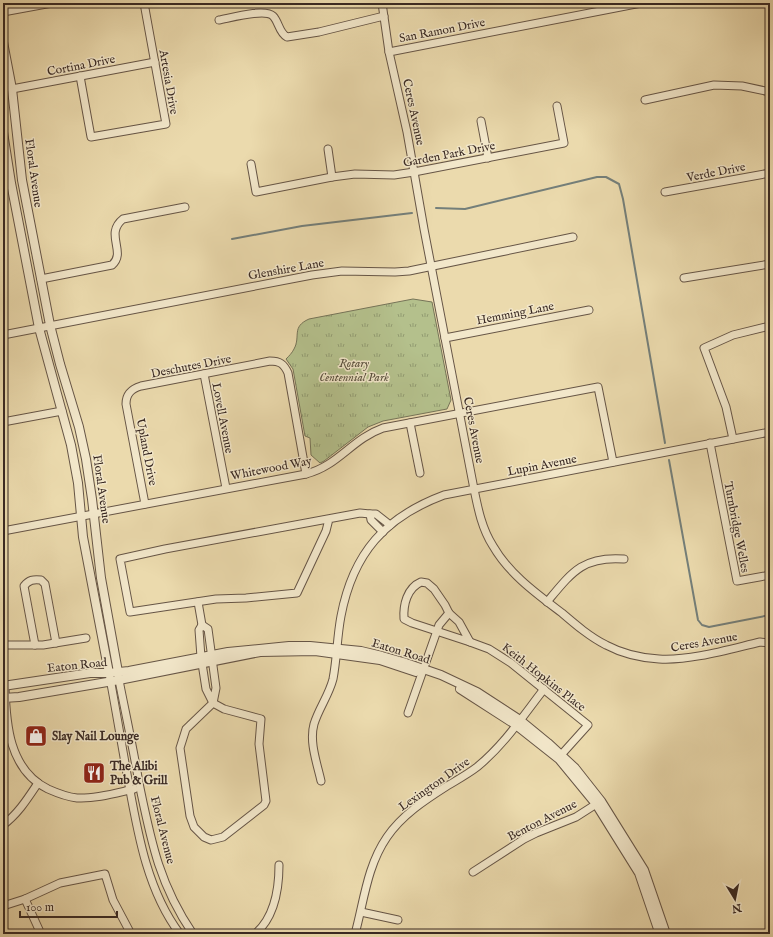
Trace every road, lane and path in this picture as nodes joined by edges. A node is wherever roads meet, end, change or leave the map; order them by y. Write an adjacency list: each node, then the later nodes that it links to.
1 (52, 3): 5 (street)
2 (144, 3): 10 (street, Artesia Drive)
3 (382, 3): 6 (street, Ceres Avenue)
4 (641, 3): 9 (street, San Ramon Drive)
5 (3, 12)
6 (384, 16): 7 (street); 9 (street, Ceres Avenue)
7 (219, 20)
8 (3, 42): 12 (street, Floral Avenue)
9 (389, 52): 22 (street, Ceres Avenue)
10 (155, 62): 11 (street, Cortina Drive); 11 (street, Artesia Drive)
11 (80, 76): 12 (street, Cortina Drive)
12 (12, 89): 31 (street, Floral Avenue)
13 (770, 92): 14 (street)
14 (646, 100)
15 (557, 106): 20 (street, Garden Park Drive)
16 (481, 122): 20 (street)
17 (3, 132): 18 (street, Floral Avenue)
18 (3, 136): 35 (street, Floral Avenue)
19 (328, 149): 24 (street)
20 (488, 158): 22 (street, Garden Park Drive)
21 (250, 164): 24 (street, Garden Park Drive)
22 (414, 172): 24 (street, Garden Park Drive); 29 (street, Ceres Avenue)
23 (770, 173): 25 (street, Verde Drive)
24 (332, 177)
25 (665, 192)
26 (185, 207): 31 (street)
27 (573, 237): 29 (street, Glenshire Lane)
28 (770, 264): 30 (street)
29 (432, 267): 33 (street, Glenshire Lane); 37 (street, Ceres Avenue)
30 (684, 278)
31 (41, 279): 33 (street, Floral Avenue)
32 (589, 310): 37 (street, Hemming Lane)
33 (50, 325): 35 (street, Glenshire Lane); 54 (street, Floral Avenue)
34 (770, 326): 45 (street)
35 (39, 328): 36 (street, Glenshire Lane); 40 (street, Floral Avenue)
36 (3, 335)
37 (445, 338): 41 (street, Ceres Avenue)
38 (204, 374): 39 (street, Deschutes Drive); 49 (street, Deschutes Drive); 50 (street, Lovell Avenue)
39 (126, 404): 52 (street, Upland Drive)
40 (62, 411): 42 (street); 55 (street, Floral Avenue)
41 (460, 414): 43 (street, Whitewood Way); 47 (street, Whitewood Way); 51 (street, Ceres Avenue)
42 (3, 422)
43 (410, 423): 48 (street); 49 (street, Whitewood Way)
44 (770, 432): 45 (street, Lupin Avenue)
45 (733, 439): 46 (street, Lupin Avenue)
46 (710, 443): 47 (street, Lupin Avenue); 61 (street, Turnbridge Welles)
47 (612, 462): 51 (street, Lupin Avenue)
48 (420, 473)
49 (306, 474): 50 (street, Whitewood Way)
50 (226, 488): 52 (street, Whitewood Way)
51 (474, 489): 57 (street, Lupin Avenue); 63 (street, Ceres Avenue)
52 (145, 504): 54 (street, Whitewood Way)
53 (370, 514): 56 (street); 57 (street); 59 (street)
54 (94, 515): 55 (street, Whitewood Way); 78 (street, Floral Avenue)
55 (81, 517): 58 (street, Whitewood Way); 77 (street, Floral Avenue)
56 (329, 518): 62 (street); 62 (street)
57 (390, 525): 59 (street, Lupin Avenue)
58 (3, 531)
59 (383, 532): 73 (street, Lupin Avenue)
60 (624, 559): 63 (street)
61 (770, 575)
62 (198, 602): 65 (street)
63 (547, 602): 70 (street, Ceres Avenue)
64 (449, 613): 66 (street); 66 (street, Keith Hopkins Place); 69 (street, Keith Hopkins Place)
65 (202, 625): 74 (street); 75 (street)
66 (437, 631): 69 (street, Keith Hopkins Place); 76 (street)
67 (86, 638): 68 (street)
68 (56, 642): 72 (street); 72 (street)
69 (470, 642): 81 (street, Keith Hopkins Place)
70 (770, 643)
71 (3, 645): 72 (street)
72 (34, 645)
73 (337, 651): 74 (street, Eaton Road); 76 (street, Eaton Road); 87 (street, Lupin Avenue)
74 (211, 658): 75 (street, Eaton Road); 83 (street)
75 (202, 660): 78 (street, Eaton Road); 83 (street)
76 (422, 671): 84 (street); 85 (street, Eaton Road)
77 (109, 673): 78 (street, Eaton Road); 79 (street, Floral Avenue); 80 (street, Eaton Road)
78 (119, 676): 79 (street, Eaton Road); 89 (street, Floral Avenue)
79 (110, 682): 82 (street, Eaton Road); 90 (street, Floral Avenue)
80 (4, 686): 82 (street)
81 (544, 689): 85 (street, Lexington Drive); 86 (street, Keith Hopkins Place)
82 (4, 698): 88 (street)
83 (213, 703): 83 (street)
84 (408, 713)
85 (518, 723): 86 (street, Eaton Road); 91 (street); 97 (street, Lexington Drive)
86 (561, 755): 91 (street, Eaton Road)
87 (321, 781)
88 (38, 783): 90 (street); 92 (street)
89 (140, 787): 90 (street); 102 (street, Floral Avenue)
90 (130, 790): 101 (street, Floral Avenue)
91 (598, 802): 94 (street, Benton Avenue); 105 (street); 106 (street, Eaton Road)
92 (3, 825)
93 (279, 865): 103 (street)
94 (473, 872)
95 (25, 899): 96 (street); 99 (street); 100 (street)
96 (3, 906)
97 (361, 912): 98 (street); 104 (street, Lexington Drive)
98 (398, 920)
99 (42, 934)
100 (130, 934)
101 (180, 934)
102 (193, 934)
103 (255, 934)
104 (355, 934)
105 (660, 934)
106 (666, 934)

